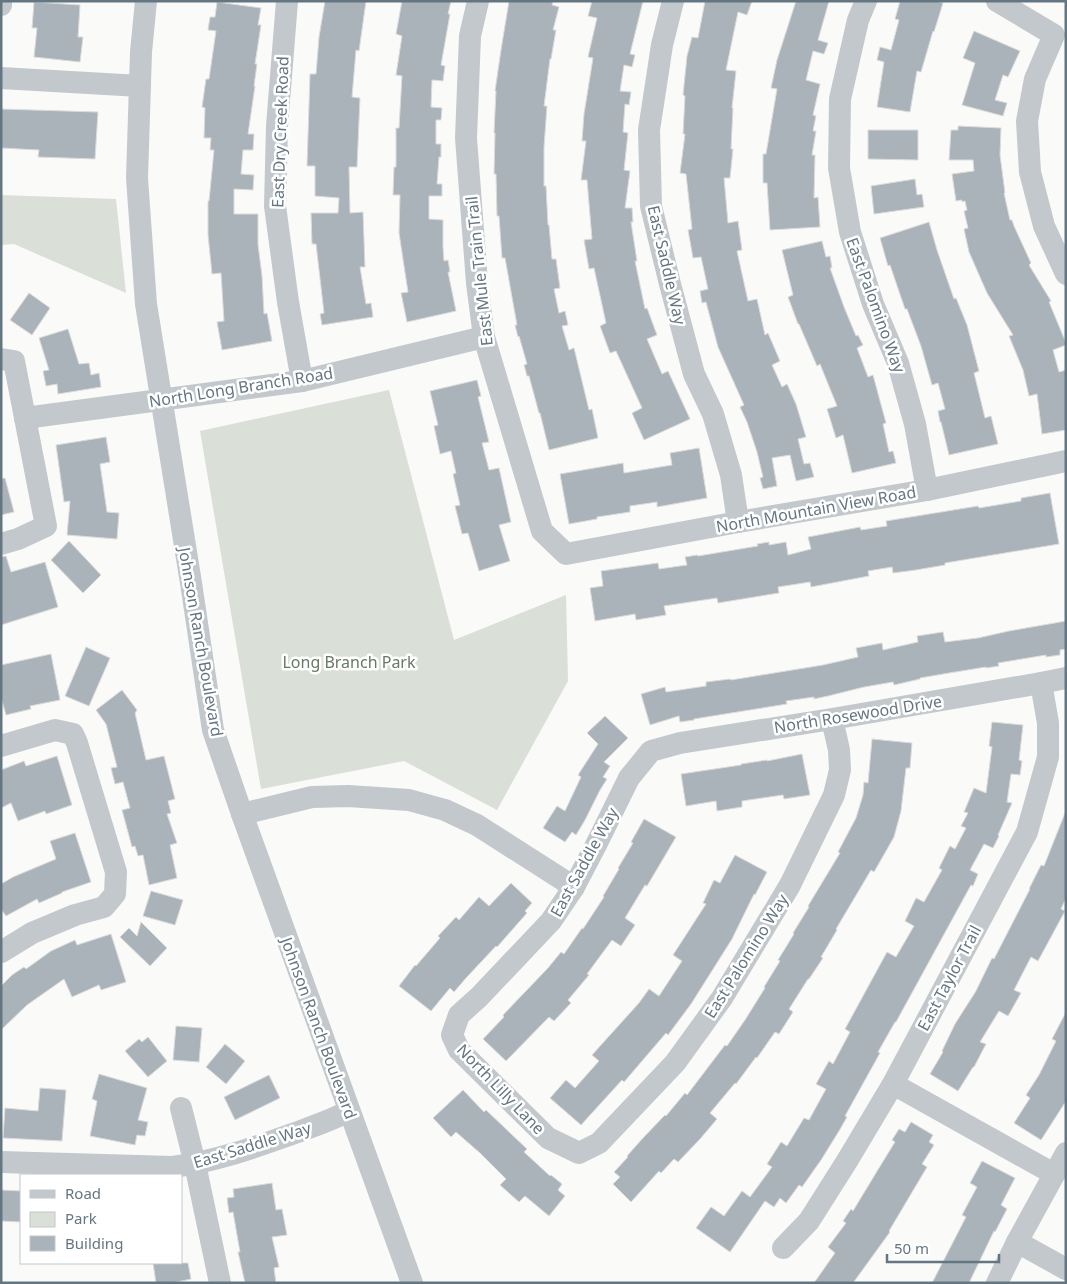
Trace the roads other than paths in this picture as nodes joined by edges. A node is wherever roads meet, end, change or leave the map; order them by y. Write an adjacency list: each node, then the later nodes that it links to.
1 (146, 1): 8 (street, Johnson Ranch Boulevard)
2 (287, 1): 12 (street, East Dry Creek Road)
3 (478, 1): 10 (street, East Mule Train Trail)
4 (673, 1): 17 (street, East Saddle Way)
5 (866, 1): 16 (street, East Palomino Way)
6 (997, 1): 9 (street)
7 (1, 78): 8 (street)
8 (140, 86): 13 (street, Johnson Ranch Boulevard)
9 (1066, 274)
10 (484, 337): 12 (street, North Long Branch Road); 19 (street, East Mule Train Trail)
11 (8, 360): 14 (street)
12 (302, 381): 13 (street, North Long Branch Road)
13 (161, 400): 14 (street, North Long Branch Road); 25 (street, Johnson Ranch Boulevard)
14 (25, 418): 18 (street)
15 (1066, 461): 16 (street, North Mountain View Road)
16 (928, 490): 17 (street, North Mountain View Road)
17 (738, 522): 19 (street, North Mountain View Road)
18 (1, 544)
19 (566, 554)
20 (1066, 678): 21 (street, North Rosewood Drive)
21 (1041, 684): 22 (street, North Rosewood Drive); 29 (street, East Taylor Trail)
22 (832, 719): 24 (street, North Rosewood Drive); 33 (street, East Palomino Way)
23 (1, 746): 27 (street)
24 (651, 751): 26 (street, East Saddle Way)
25 (242, 814): 26 (street); 31 (street, Johnson Ranch Boulevard)
26 (574, 886): 28 (street, East Saddle Way)
27 (1, 952)
28 (452, 1035): 33 (street, North Lilly Lane)
29 (893, 1084): 36 (street); 38 (street, East Taylor Trail)
30 (181, 1108): 35 (street)
31 (349, 1111): 35 (street, East Saddle Way); 41 (street, Johnson Ranch Boulevard)
32 (1066, 1153): 36 (street)
33 (579, 1154)
34 (1, 1162): 35 (street, East Saddle Way)
35 (195, 1164): 40 (street)
36 (1054, 1174): 37 (street)
37 (1017, 1242): 39 (street); 42 (street)
38 (783, 1248)
39 (1066, 1269)
40 (220, 1283)
41 (412, 1283)
42 (997, 1283)

